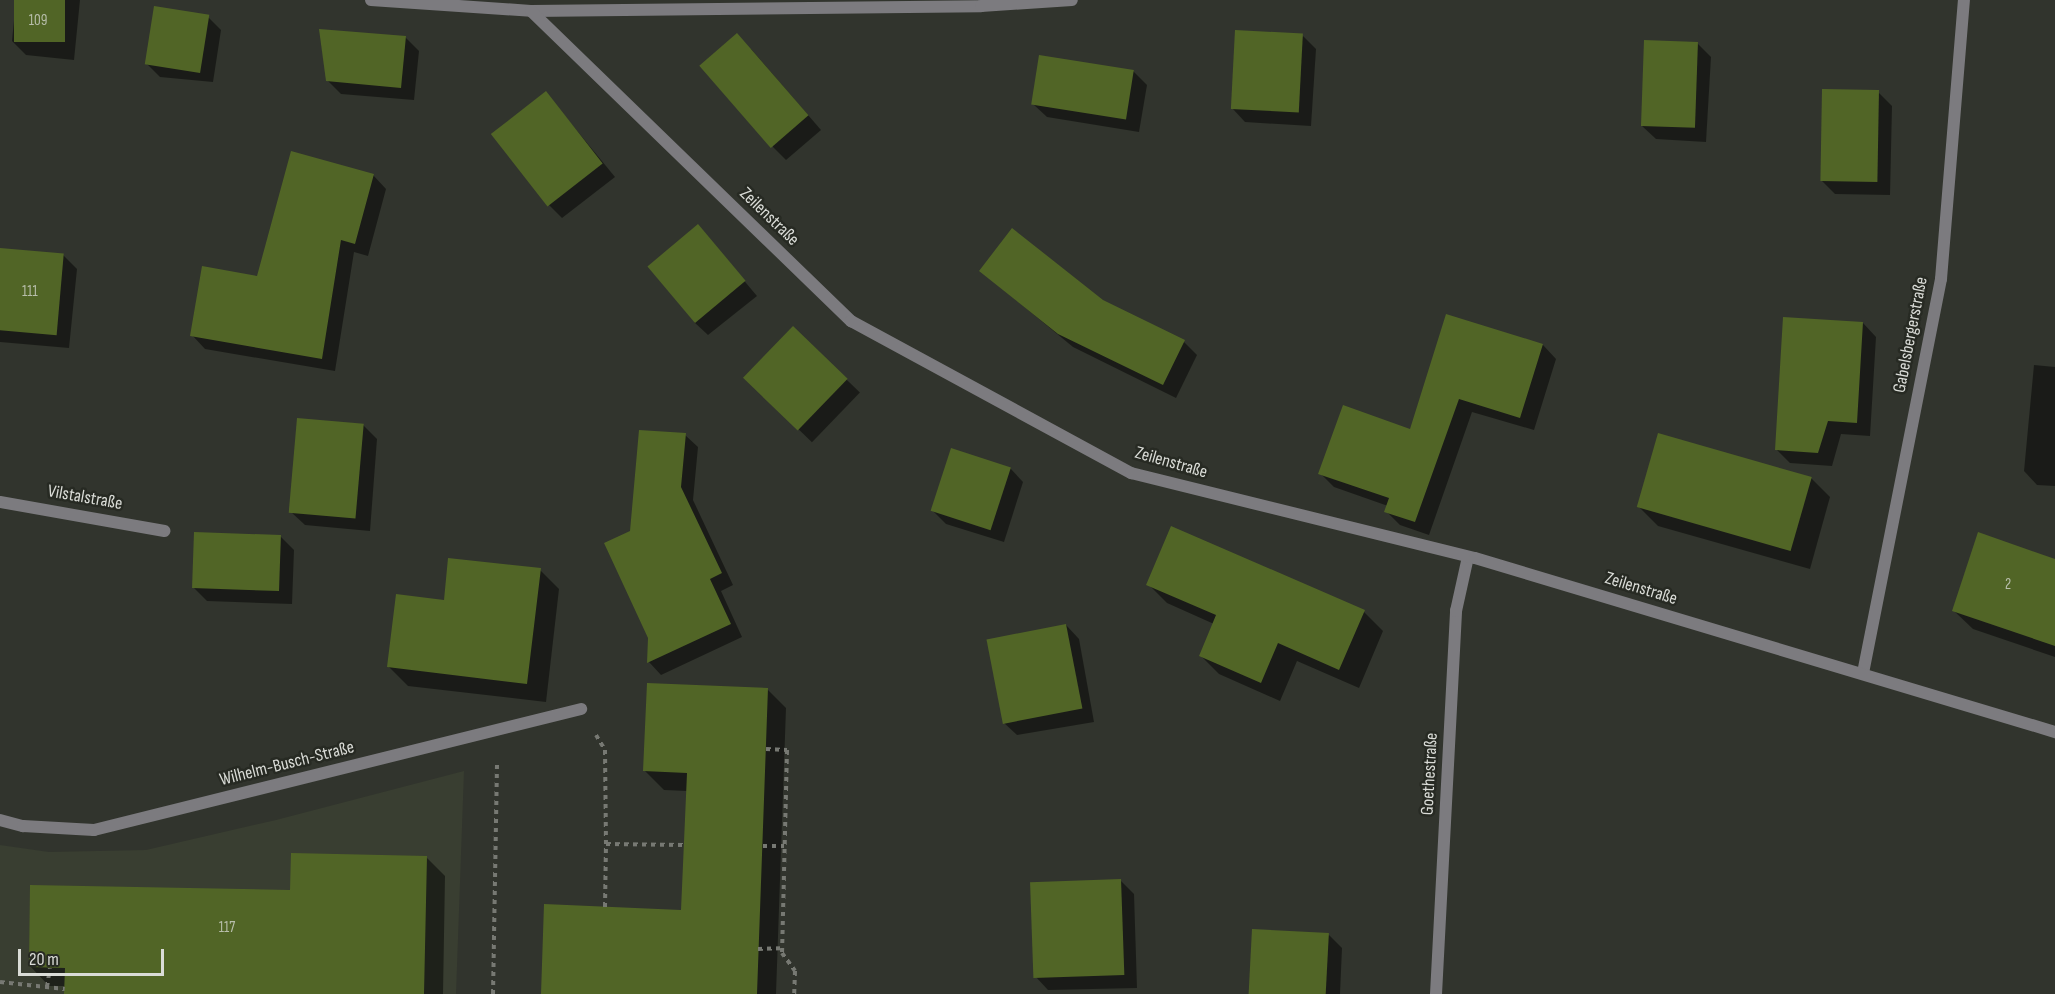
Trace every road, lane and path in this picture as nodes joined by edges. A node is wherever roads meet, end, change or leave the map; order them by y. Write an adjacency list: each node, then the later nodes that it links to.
1 (371, 0): 4 (street)
2 (1072, 0): 4 (street)
3 (1964, 0): 8 (street, Gabelsbergerstraße)
4 (531, 11): 7 (street, Zeilenstraße)
5 (0, 502): 6 (street, Vilstalstraße)
6 (164, 531)
7 (1468, 557): 8 (street, Zeilenstraße); 27 (street, Goethestraße)
8 (1863, 674): 11 (street, Zeilenstraße)
9 (581, 709): 10 (street, Wilhelm-Busch-Straße); 14 (path)
10 (498, 730): 13 (street, Wilhelm-Busch-Straße); 25 (path)
11 (2055, 732)
12 (766, 749): 17 (path)
13 (0, 820)
14 (606, 843): 15 (path); 18 (path)
15 (684, 845)
16 (763, 846): 17 (path)
17 (784, 846): 19 (path)
18 (605, 907)
19 (782, 948): 20 (path); 26 (path)
20 (758, 949)
21 (50, 968): 23 (path)
22 (0, 982): 23 (path)
23 (47, 987): 24 (path)
24 (64, 989)
25 (493, 994)
26 (794, 994)
27 (1436, 994)

